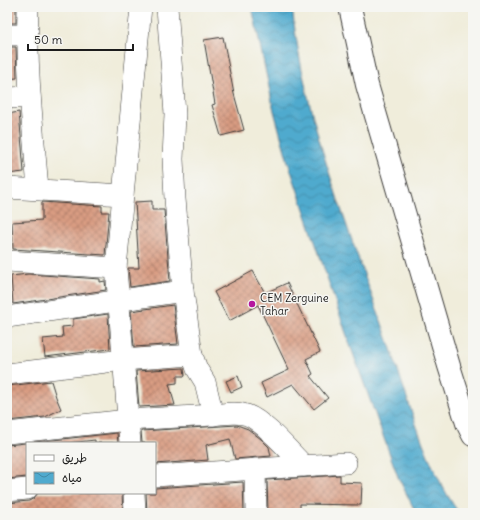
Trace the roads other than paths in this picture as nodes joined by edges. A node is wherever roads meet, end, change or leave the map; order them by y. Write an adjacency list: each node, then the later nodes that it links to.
1 (28, 7): 5 (street)
2 (141, 7): 10 (street)
3 (167, 7): 13 (street)
4 (350, 7): 22 (main road)
5 (17, 35): 6 (street)
6 (30, 97): 7 (street); 9 (street)
7 (7, 98)
8 (7, 188): 9 (street)
9 (38, 189): 10 (street)
10 (122, 195): 12 (street)
11 (7, 261): 12 (street)
12 (116, 268): 14 (street)
13 (183, 291): 14 (street); 16 (street)
14 (118, 299): 15 (street); 17 (street)
15 (7, 317)
16 (192, 355): 17 (street); 19 (street)
17 (123, 360): 18 (street); 20 (street)
18 (7, 374)
19 (213, 415): 20 (street); 25 (street)
20 (128, 420): 21 (street); 23 (street)
21 (7, 434)
22 (473, 435)
23 (130, 442)
24 (346, 463): 25 (street)
25 (304, 466): 26 (street)
26 (255, 470): 27 (street); 32 (street)
27 (156, 476)
28 (26, 489): 29 (street)
29 (7, 491)
30 (134, 494): 31 (street)
31 (135, 513)
32 (256, 513)

